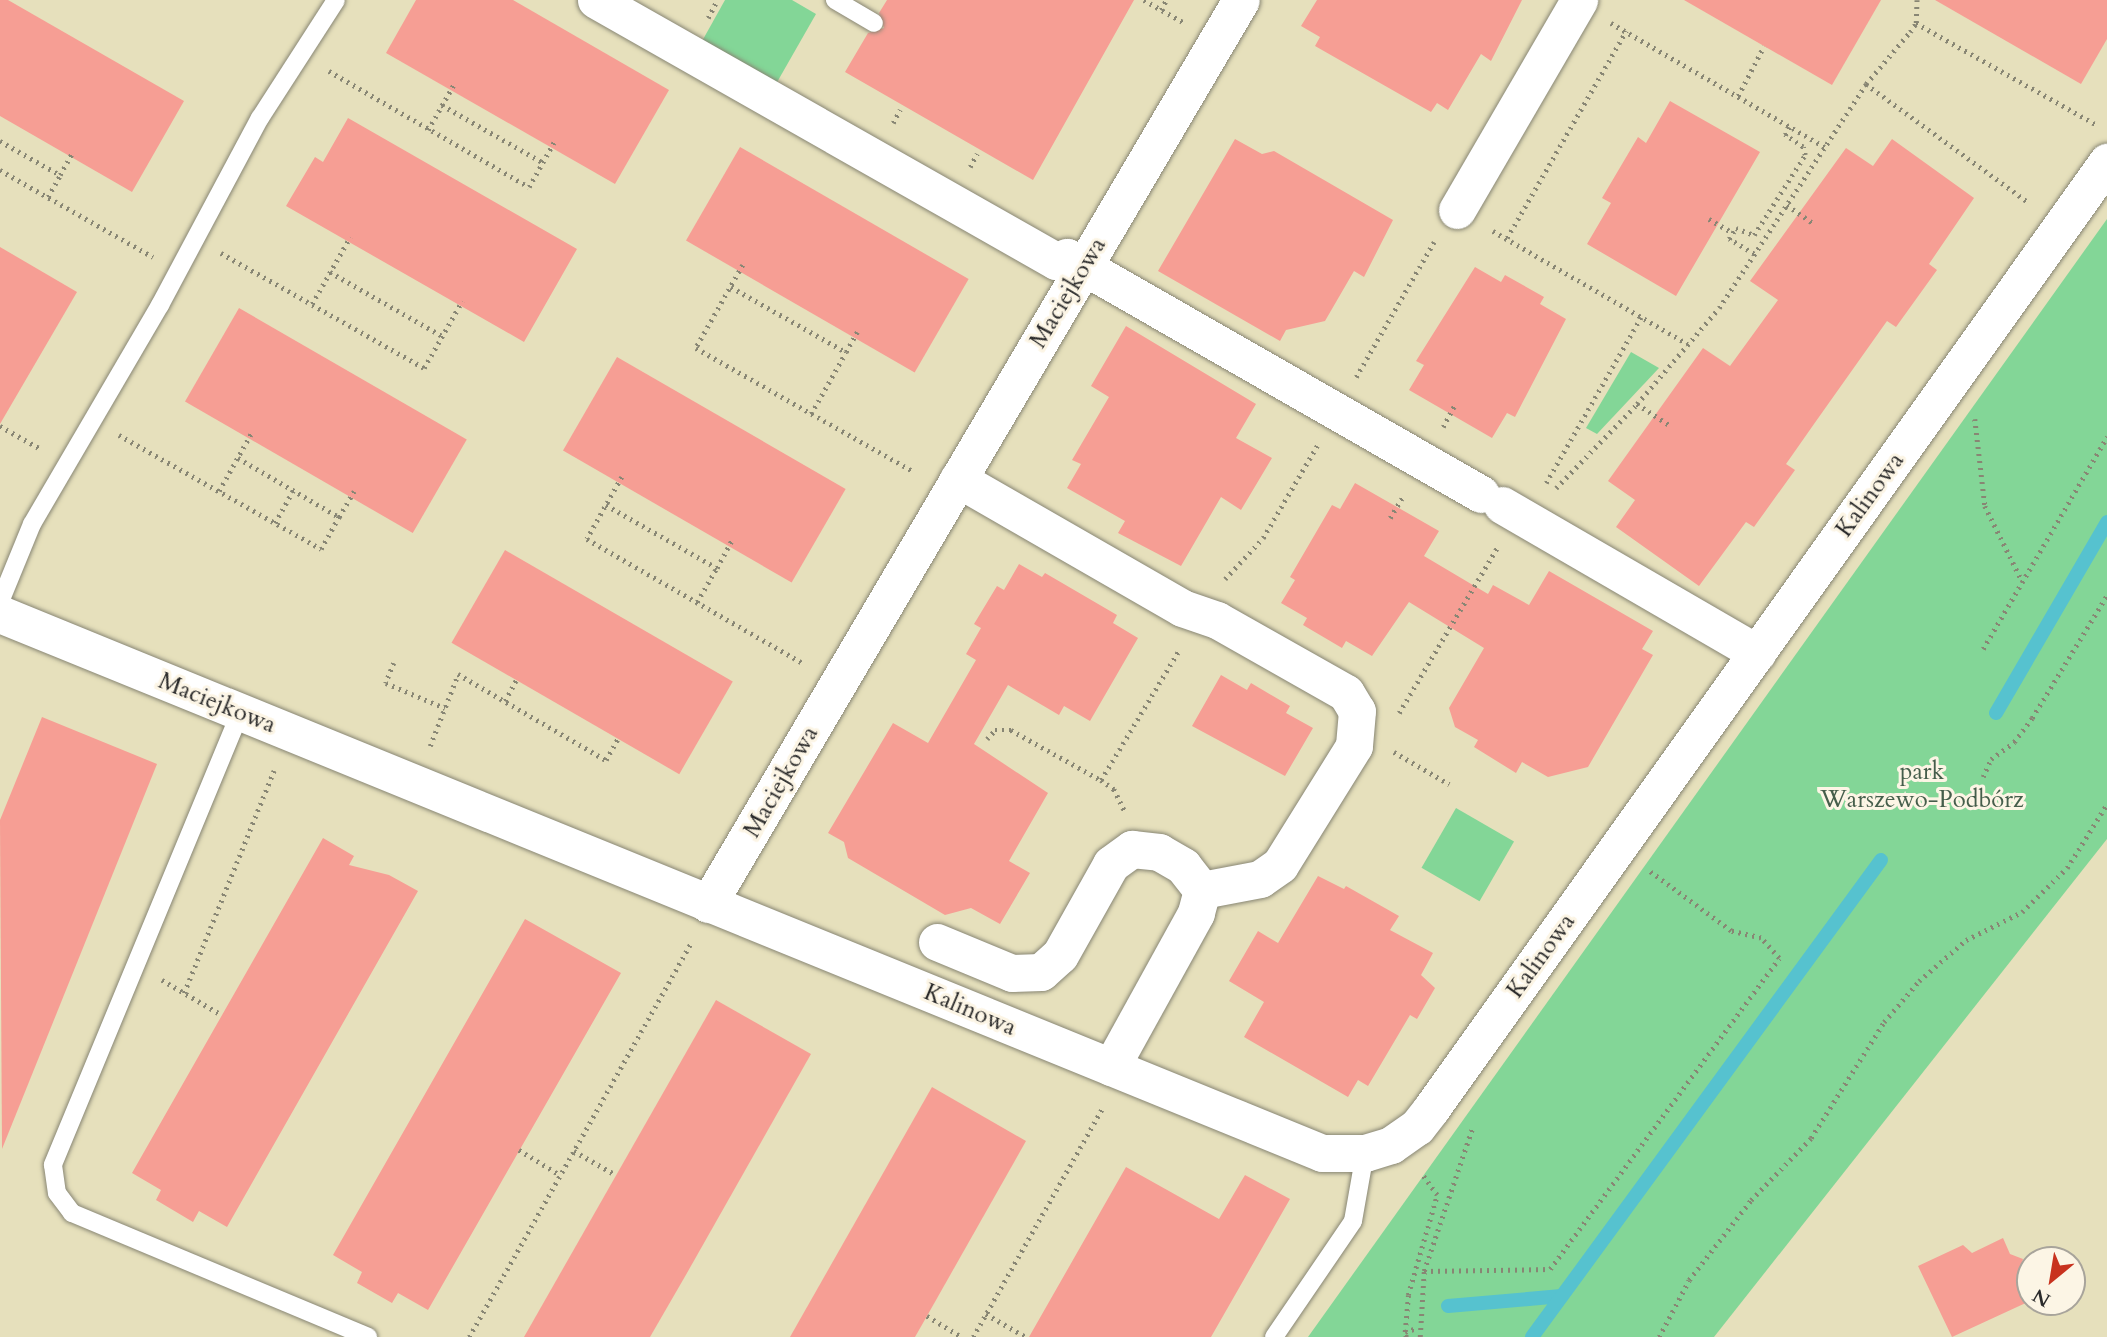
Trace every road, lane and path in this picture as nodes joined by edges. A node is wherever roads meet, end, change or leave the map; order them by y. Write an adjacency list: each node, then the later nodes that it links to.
1 (336, 0): 15 (lane)
2 (596, 0): 43 (street)
3 (835, 0): 10 (lane)
4 (1144, 0): 9 (path)
5 (1166, 0): 9 (path)
6 (1241, 0): 43 (street, Maciejkowa)
7 (1917, 0): 11 (path)
8 (1578, 1): 13 (path); 33 (street)
9 (1161, 10): 12 (path)
10 (874, 23)
11 (1916, 23): 17 (path); 21 (path)
12 (1193, 27)
13 (1626, 31): 18 (path); 39 (path)
14 (1764, 46): 18 (path)
15 (302, 55): 22 (path); 40 (lane)
16 (454, 84): 19 (path)
17 (1866, 84): 25 (path); 34 (path)
18 (1738, 96): 20 (path)
19 (442, 105): 22 (path); 27 (path)
20 (1790, 127): 25 (path); 37 (path)
21 (2099, 127)
22 (428, 130): 27 (path)
23 (0, 141): 30 (path)
24 (554, 142): 27 (path)
25 (1825, 147): 32 (path)
26 (72, 153): 30 (path)
27 (542, 162)
28 (2107, 162): 83 (street, Kalinowa)
29 (0, 170): 31 (path)
30 (60, 175): 31 (path)
31 (47, 197): 44 (path)
32 (1787, 205): 36 (path); 41 (path)
33 (1457, 210): 39 (path); 56 (path)
34 (2040, 211)
35 (1709, 219): 37 (path)
36 (1813, 223)
37 (1733, 233): 41 (path)
38 (350, 237): 45 (path)
39 (1507, 238): 49 (path)
40 (195, 239): 44 (lane); 48 (path)
41 (1754, 254): 52 (path)
42 (743, 265): 46 (path)
43 (1085, 268): 56 (street); 67 (street, Maciejkowa)
44 (178, 271): 58 (lane)
45 (330, 272): 48 (path); 51 (path)
46 (731, 287): 53 (path); 57 (path)
47 (462, 301): 51 (path)
48 (312, 304): 51 (path)
49 (1641, 317): 52 (path); 72 (path)
50 (857, 332): 53 (path)
51 (442, 336)
52 (1688, 344): 54 (path)
53 (846, 352): 57 (path)
54 (1637, 404): 60 (path); 72 (path)
55 (1969, 410): 77 (path)
56 (1337, 411): 72 (street)
57 (811, 414): 65 (path)
58 (92, 419): 64 (lane); 69 (path)
59 (0, 425): 64 (path)
60 (1669, 425)
61 (252, 432): 63 (path)
62 (2107, 437): 77 (path)
63 (238, 458): 68 (path); 69 (path)
64 (66, 463): 79 (lane)
65 (916, 474)
66 (622, 477): 71 (path)
67 (958, 479): 87 (street); 104 (street, Maciejkowa)
68 (293, 490): 73 (path); 74 (path)
69 (219, 491): 74 (path)
70 (354, 491): 73 (path)
71 (606, 505): 76 (path); 80 (path)
72 (1507, 508): 83 (street); 91 (path)
73 (339, 517): 74 (path)
74 (275, 523)
75 (733, 540): 76 (path)
76 (717, 568): 80 (path)
77 (2022, 581): 82 (path)
78 (2107, 595): 97 (path)
79 (0, 602)
80 (697, 602): 85 (path)
81 (0, 614): 90 (street, Maciejkowa)
82 (1983, 649)
83 (1757, 653): 115 (street, Kalinowa)
84 (394, 663): 89 (path)
85 (816, 670)
86 (516, 680): 88 (path)
87 (1346, 693): 91 (path); 102 (street)
88 (505, 701): 89 (path); 93 (path)
89 (445, 708): 95 (path)
90 (240, 713): 104 (street, Maciejkowa); 107 (lane)
91 (1400, 714): 92 (path)
92 (1395, 725)
93 (618, 738)
94 (1385, 747): 98 (path)
95 (427, 755)
96 (276, 765): 108 (path)
97 (1983, 777)
98 (1450, 784)
99 (2107, 804): 131 (path)
100 (1643, 867): 101 (path)
101 (1667, 884): 103 (path); 119 (path)
102 (1202, 890): 106 (street); 110 (street)
103 (1661, 891)
104 (708, 904): 110 (street, Kalinowa)
105 (693, 940): 114 (path)
106 (937, 942)
107 (135, 966): 108 (path); 124 (lane)
108 (184, 993): 109 (path)
109 (222, 1015)
110 (1111, 1067): 115 (street, Kalinowa)
111 (1104, 1104): 120 (path)
112 (1477, 1119): 119 (path)
113 (519, 1150): 117 (path)
114 (574, 1151): 117 (path); 118 (path)
115 (1365, 1153): 129 (lane)
116 (1418, 1170): 123 (path)
117 (560, 1175): 125 (path)
118 (616, 1175)
119 (1424, 1271): 122 (path)
120 (986, 1314): 127 (path); 128 (path)
121 (927, 1316): 126 (path)
122 (1417, 1328): 123 (path); 130 (path)
123 (1406, 1335)
124 (368, 1337)
125 (469, 1337)
126 (962, 1337)
127 (974, 1337)
128 (1026, 1337)
129 (1274, 1337)
130 (1420, 1337)
131 (1658, 1337)

